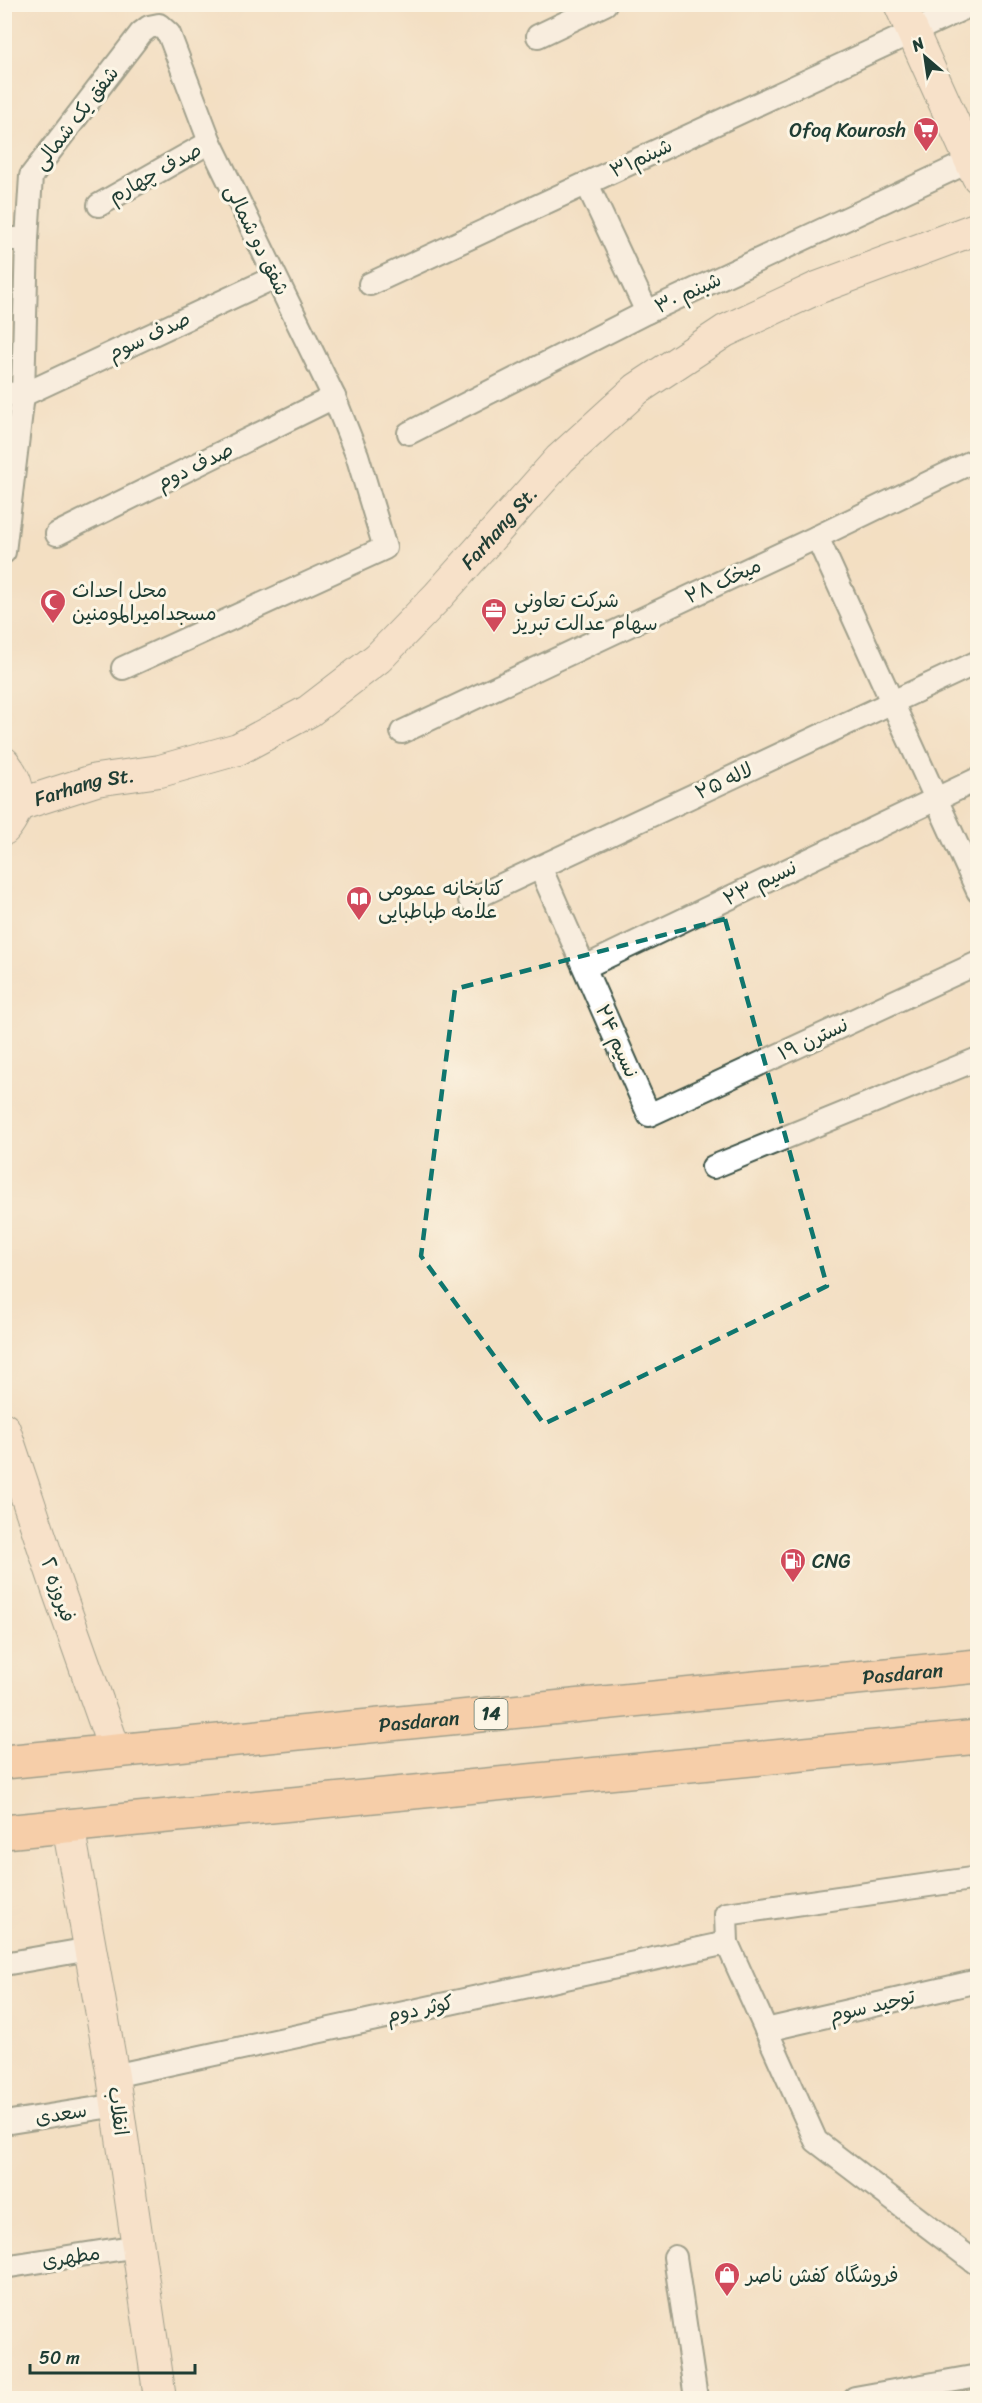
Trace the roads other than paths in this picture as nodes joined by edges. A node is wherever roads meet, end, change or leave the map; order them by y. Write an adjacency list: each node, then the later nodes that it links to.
1 (605, 4): 6 (street)
2 (900, 4): 5 (main road)
3 (973, 4): 5 (street, شبنم۳۱)
4 (159, 25): 7 (street, شفق دو شمالی); 12 (street, شفق یک شمالی)
5 (912, 33): 8 (main road); 9 (street, شبنم۳۱)
6 (538, 36)
7 (210, 142): 10 (street, صدف چهارم); 13 (street, شفق دو شمالی)
8 (974, 169): 15 (street, شبنم ۳۰)
9 (587, 184): 14 (street, شبنم۳۱); 15 (street)
10 (99, 205)
11 (978, 228): 30 (main road, Farhang St.)
12 (16, 239): 16 (street, شفق یک شمالی)
13 (275, 278): 16 (street, صدف سوم); 17 (street, شفق دو شمالی)
14 (370, 284)
15 (647, 312): 18 (street, شبنم ۳۰)
16 (14, 394): 22 (street, شفق یک شمالی)
17 (334, 397): 20 (street, صدف دوم); 24 (street, شفق دو شمالی)
18 (409, 433)
19 (978, 459): 21 (street, میخک ۲۸)
20 (57, 534)
21 (817, 537): 25 (street); 26 (street, میخک ۲۸)
22 (5, 545)
23 (978, 662): 25 (street, لاله ۲۵)
24 (123, 668)
25 (892, 702): 29 (street); 31 (street, لاله ۲۵)
26 (402, 732)
27 (4, 763): 30 (main road)
28 (978, 779): 29 (street, نسیم ۲۳)
29 (936, 799): 32 (street); 35 (street, نسیم ۲۳)
30 (11, 817)
31 (540, 867): 33 (street, لاله ۲۵); 35 (street, نسیم ۲۴)
32 (978, 891)
33 (470, 900)
34 (978, 963): 37 (street, نسترن ۱۹)
35 (585, 967): 37 (street, نسیم ۲۴)
36 (978, 1059): 38 (street)
37 (650, 1115)
38 (713, 1167)
39 (4, 1429): 40 (main road, فیروزه ٢)
40 (11, 1472): 43 (main road, فیروزه ٢)
41 (978, 1666): 43 (highway, Pasdaran / 14)
42 (978, 1737): 45 (highway)
43 (115, 1751): 44 (highway, Pasdaran / 14)
44 (4, 1762)
45 (68, 1825): 46 (highway); 49 (main road, انقلاب)
46 (4, 1832)
47 (978, 1878): 48 (street)
48 (727, 1943): 52 (street); 53 (street, کوثر دوم)
49 (90, 1949): 50 (street); 53 (main road, انقلاب)
50 (4, 1964)
51 (978, 1981): 52 (street, توحید سوم)
52 (766, 2030): 57 (street)
53 (115, 2090): 54 (street, سعدی); 55 (main road, انقلاب)
54 (4, 2123)
55 (138, 2246): 58 (street, مطهری); 60 (main road, انقلاب)
56 (675, 2257): 61 (street)
57 (975, 2263)
58 (4, 2268)
59 (978, 2376): 62 (street)
60 (160, 2398)
61 (696, 2398)
62 (855, 2398)

